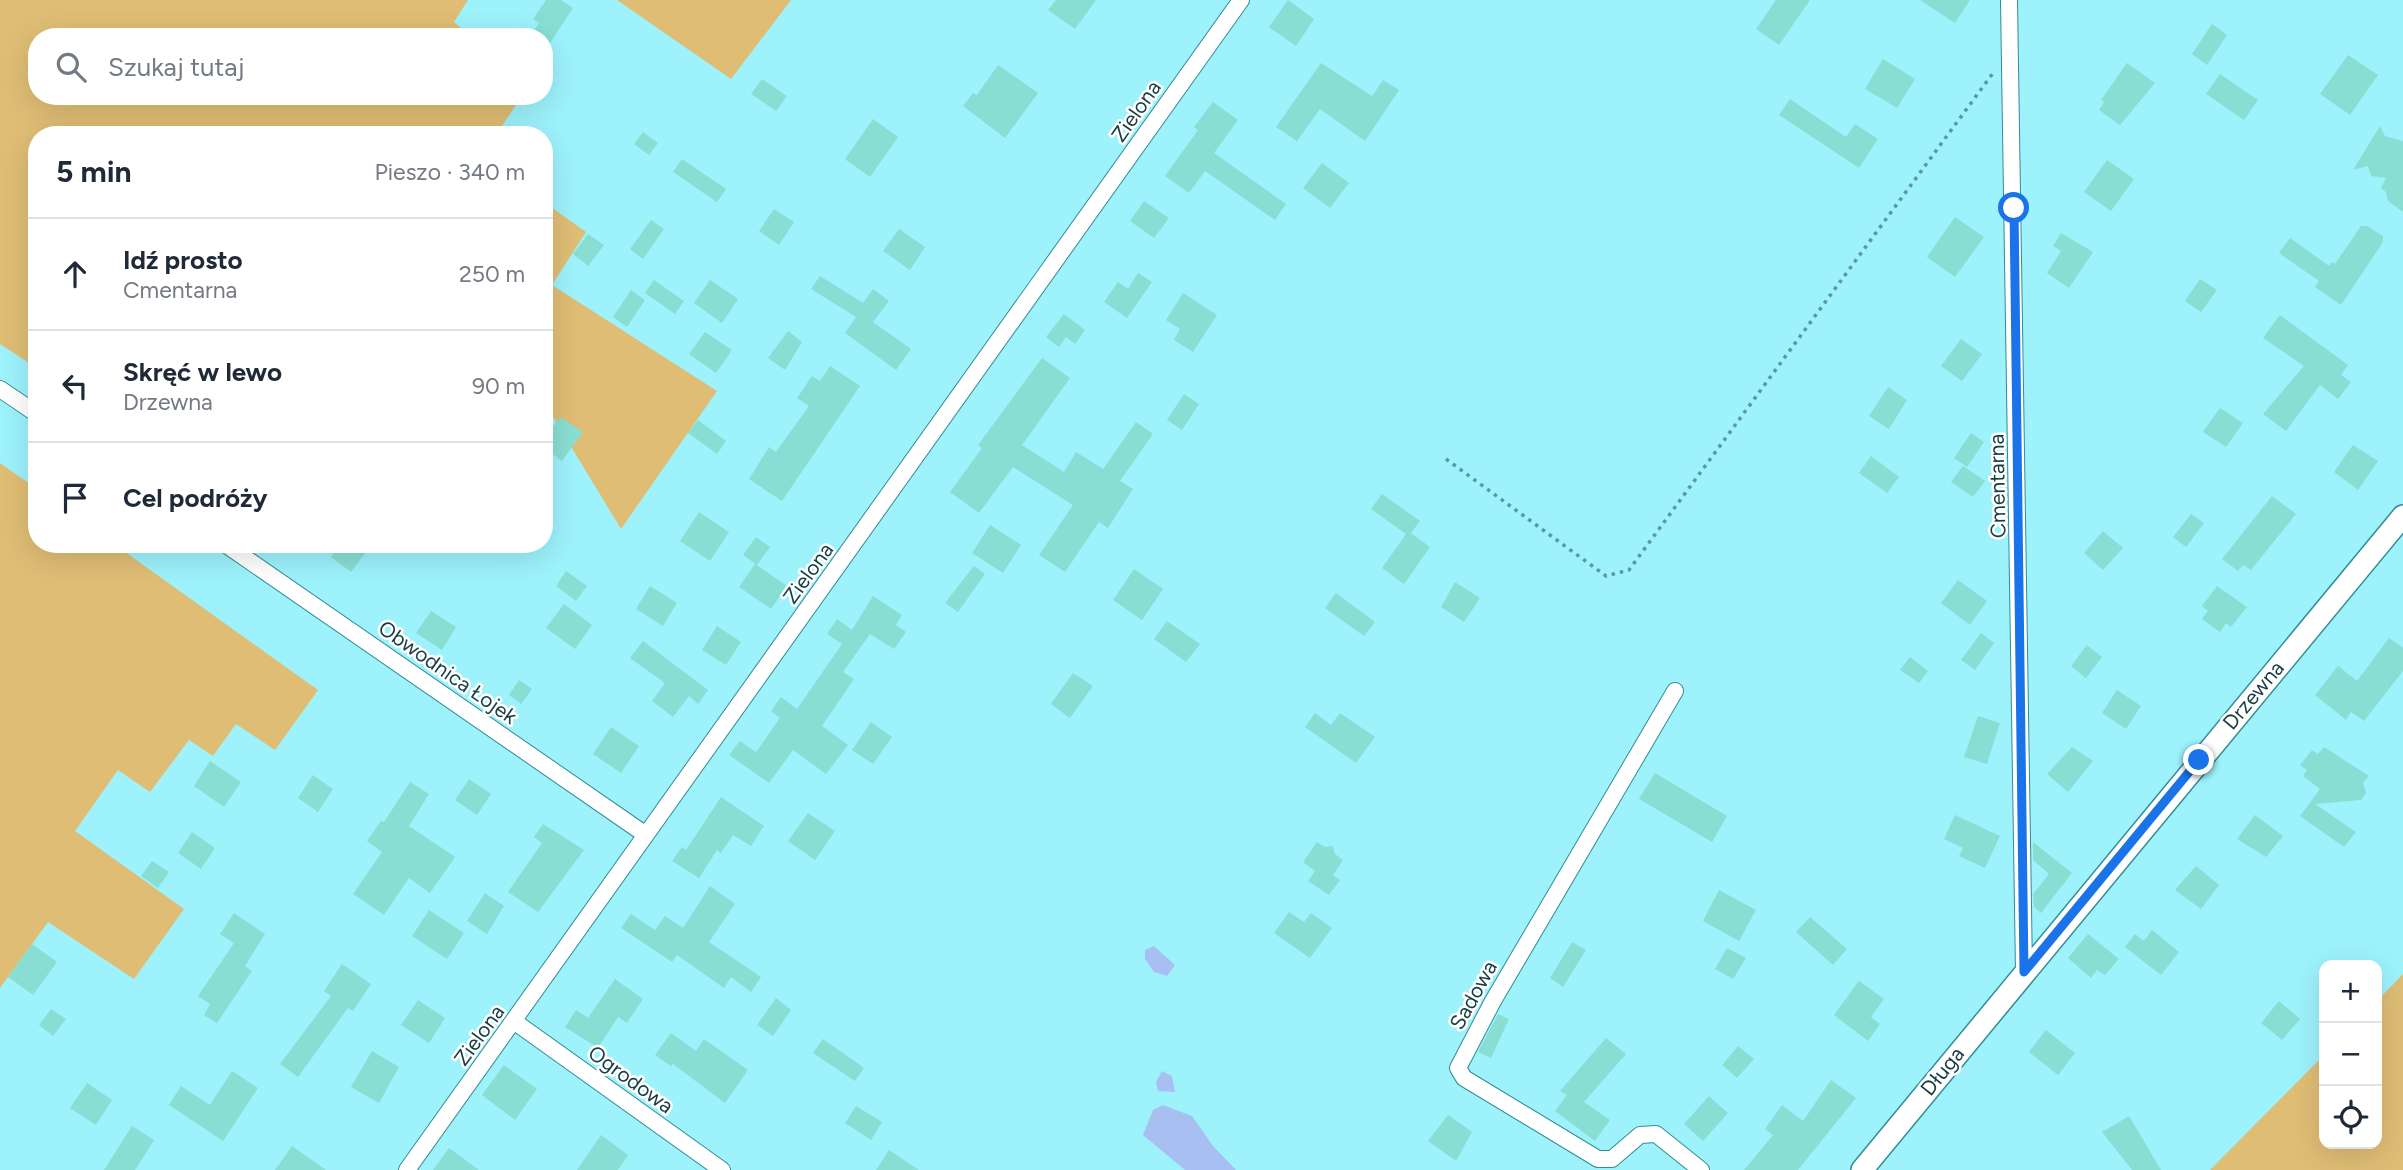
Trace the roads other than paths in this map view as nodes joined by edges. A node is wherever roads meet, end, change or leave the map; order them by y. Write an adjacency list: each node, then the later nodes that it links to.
1 (1241, 0): 8 (street, Zielona)
2 (2009, 0): 9 (street, Cmentarna)
3 (0, 389): 4 (street)
4 (28, 408)
5 (2403, 516): 9 (street, Drzewna)
6 (238, 553): 8 (street, Obwodnica Łojek)
7 (1675, 691): 13 (street, Sadowa)
8 (646, 835): 10 (street, Zielona)
9 (2024, 972): 14 (street, Długa)
10 (515, 1022): 11 (street, Zielona); 12 (street, Ogrodowa)
11 (407, 1170)
12 (722, 1170)
13 (1701, 1170)
14 (1862, 1170)

